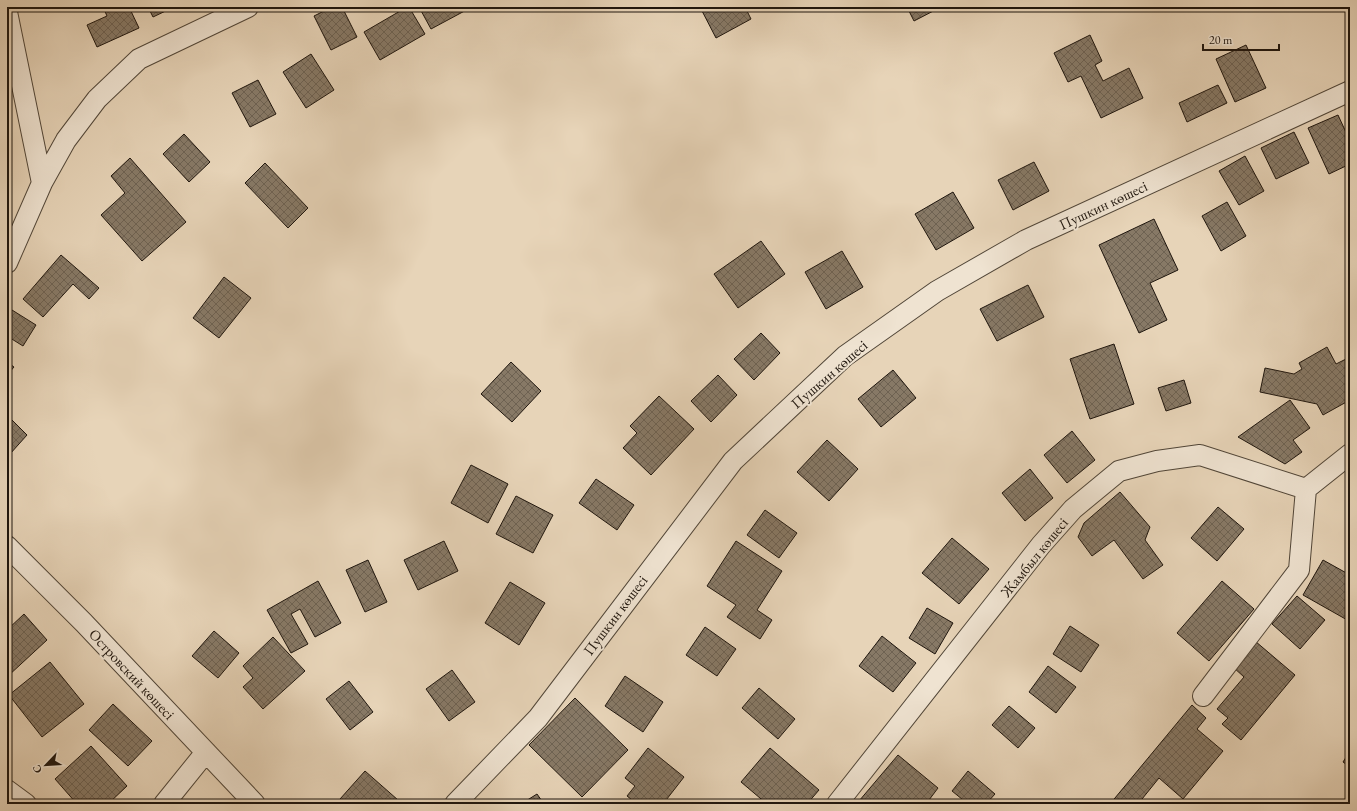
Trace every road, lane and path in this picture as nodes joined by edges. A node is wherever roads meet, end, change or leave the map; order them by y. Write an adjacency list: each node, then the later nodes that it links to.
1 (248, 7): 4 (street)
2 (7, 12): 4 (street)
3 (1350, 91): 15 (street, Пушкин көшесі)
4 (42, 183): 5 (street)
5 (7, 263)
6 (1350, 454): 7 (street)
7 (1306, 489): 9 (street); 16 (street, Жамбыл көшесі)
8 (7, 546): 10 (street, Островский көшесі)
9 (1203, 696)
10 (206, 752): 13 (street); 14 (street, Островский көшесі)
11 (7, 790): 12 (street)
12 (26, 804)
13 (164, 804)
14 (255, 804)
15 (454, 804)
16 (837, 804)

